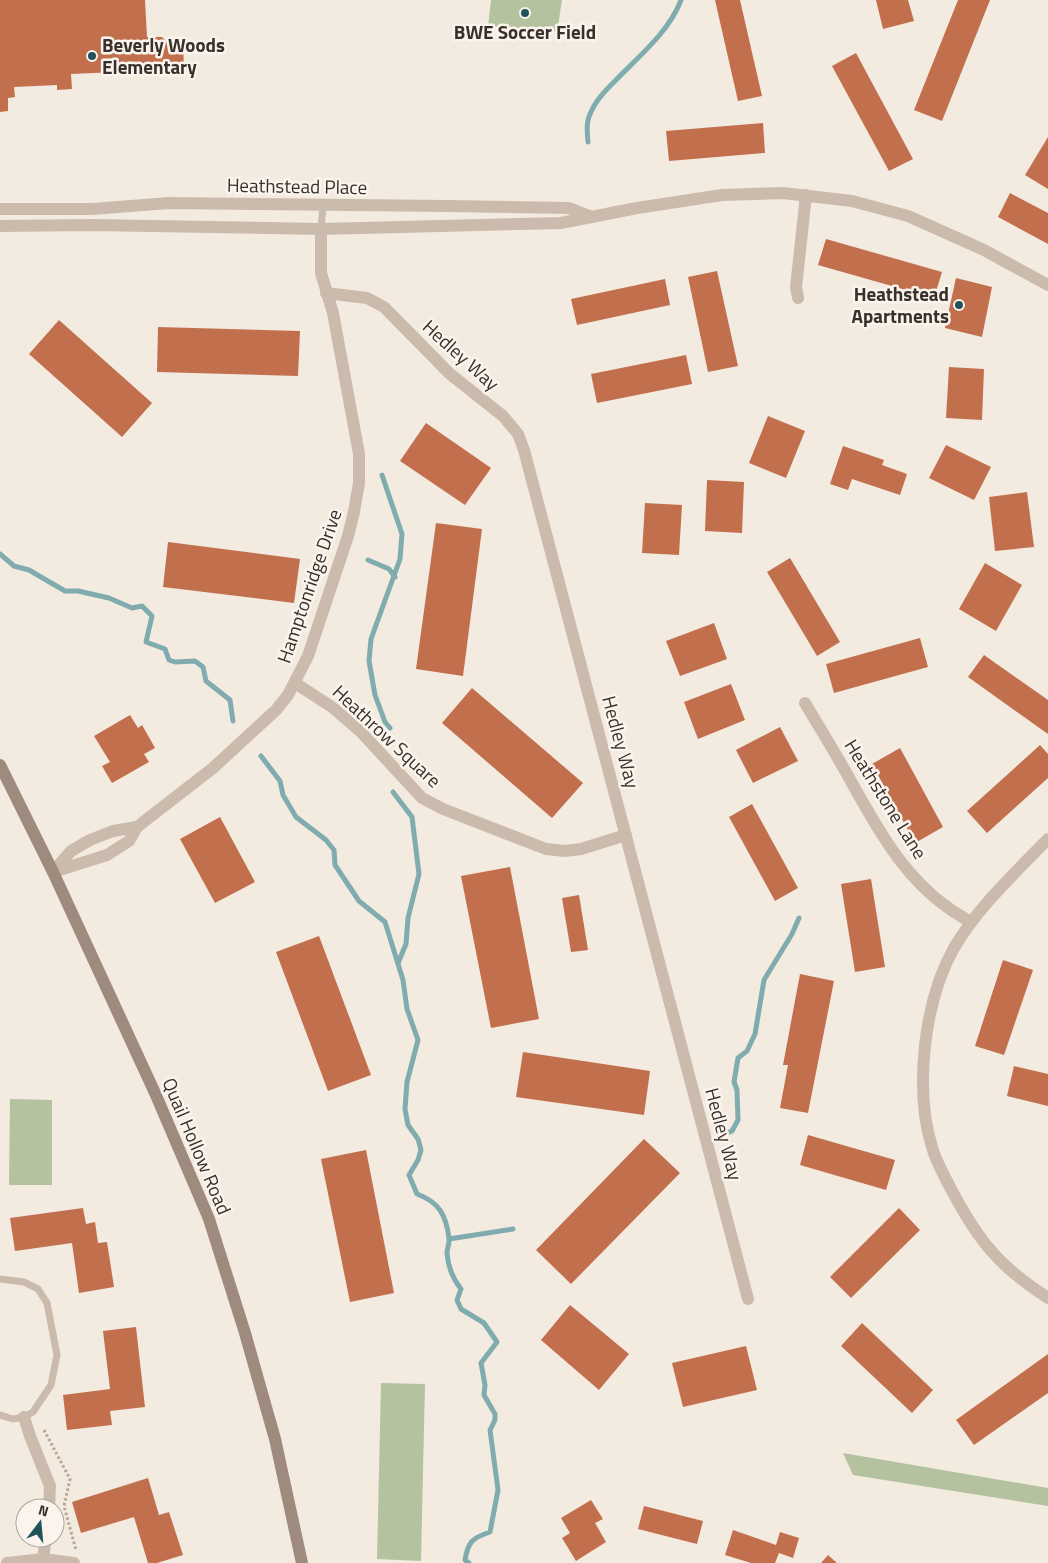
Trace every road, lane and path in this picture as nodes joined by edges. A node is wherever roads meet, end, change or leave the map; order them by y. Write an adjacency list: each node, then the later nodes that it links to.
1 (457, 32): 2 (path)
2 (486, 33)
3 (806, 195): 6 (street); 9 (street); 11 (street)
4 (323, 206): 5 (street, Heathstead Place); 6 (street, Heathstead Place); 8 (lane)
5 (0, 210)
6 (592, 217): 8 (street)
7 (0, 226): 8 (street)
8 (321, 229): 10 (street, Hamptonridge Drive)
9 (1048, 285)
10 (326, 292): 12 (street, Hamptonridge Drive); 16 (street, Hedley Way)
11 (798, 298)
12 (295, 683): 15 (street, Hamptonridge Drive); 16 (street, Heathrow Square)
13 (805, 702): 19 (street, Heathstone Lane)
14 (0, 765): 18 (main road, Quail Hollow Road)
15 (137, 827): 18 (street, Hamptonridge Drive); 18 (street, Hamptonridge Drive)
16 (626, 835): 22 (street, Hedley Way)
17 (1048, 839): 19 (street)
18 (53, 872): 30 (main road, Quail Hollow Road)
19 (972, 922): 21 (street)
20 (0, 1279): 24 (lane)
21 (1048, 1298)
22 (748, 1299)
23 (0, 1415): 24 (lane)
24 (24, 1417): 25 (street)
25 (49, 1498)
26 (45, 1548): 27 (street)
27 (43, 1559): 28 (street); 29 (street)
28 (8, 1563)
29 (74, 1563)
30 (302, 1563)

